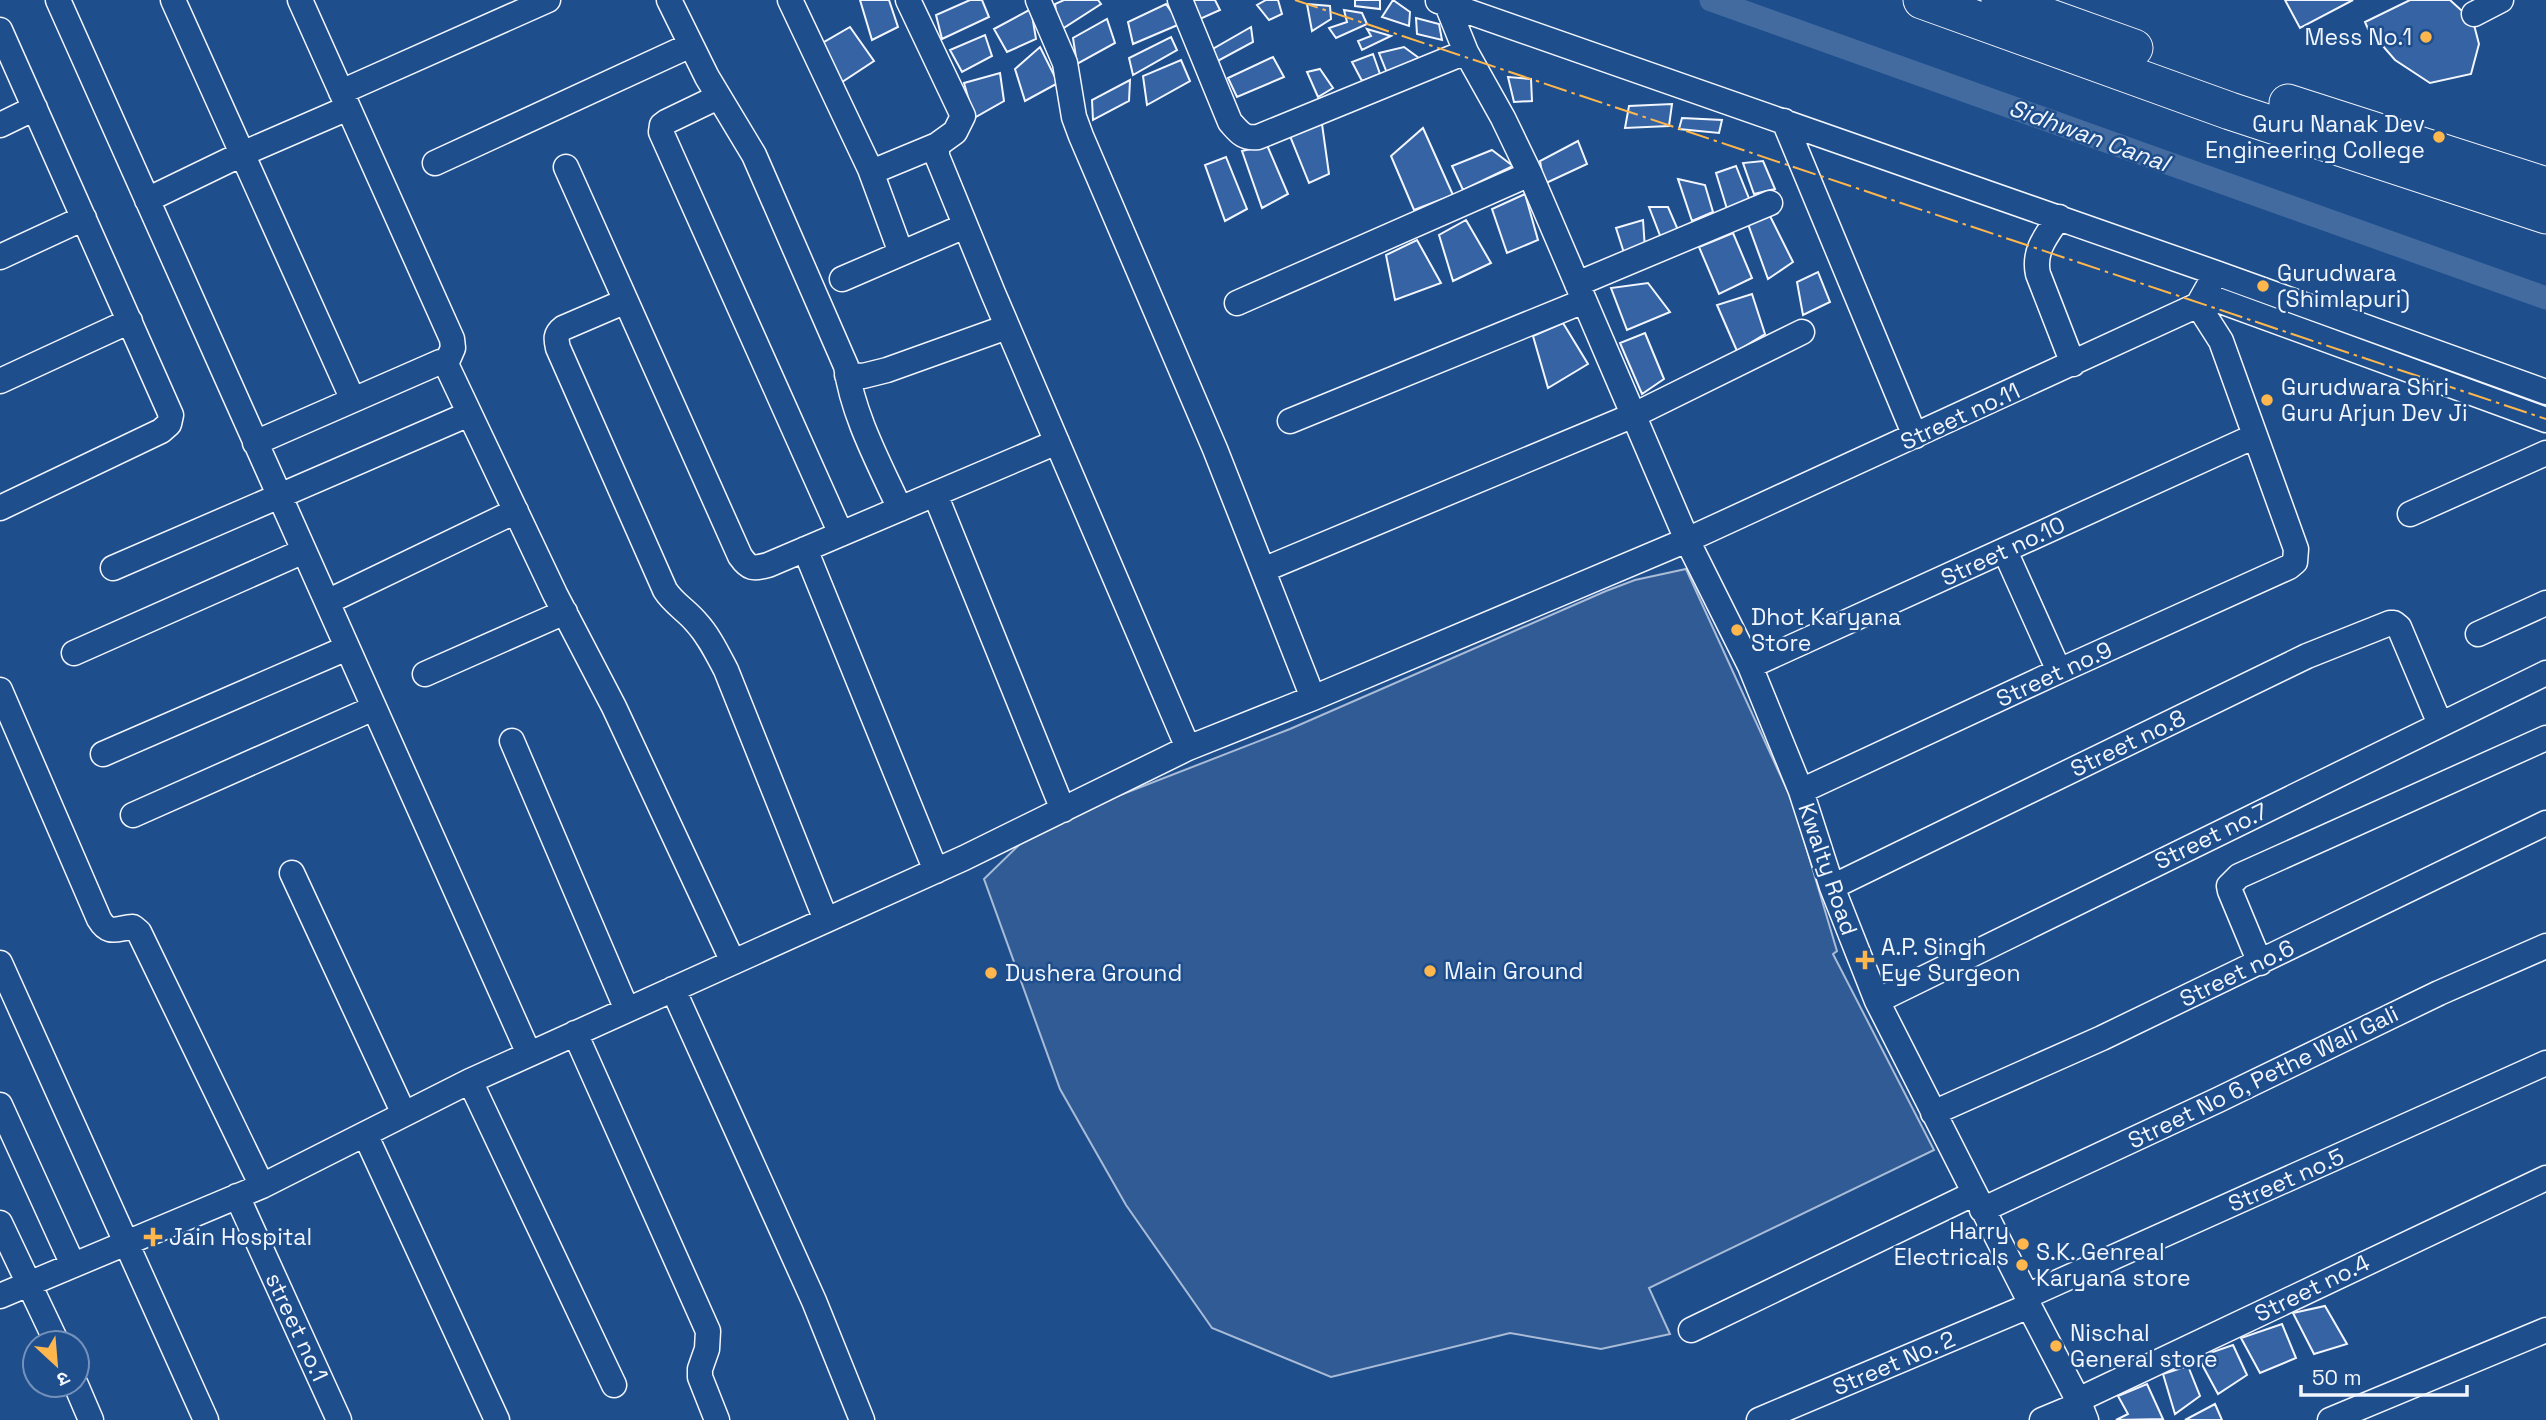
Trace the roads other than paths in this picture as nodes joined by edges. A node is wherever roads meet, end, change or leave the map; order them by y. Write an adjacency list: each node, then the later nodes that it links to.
1 (58, 0): 30 (street)
2 (173, 0): 24 (street)
3 (300, 0): 19 (street)
4 (548, 0): 19 (street)
5 (669, 0): 16 (street)
6 (790, 0): 27 (street)
7 (908, 0): 23 (street)
8 (1038, 0): 74 (street)
9 (1180, 0): 17 (street)
10 (1922, 0): 32 (highway)
11 (2000, 0): 29 (highway)
12 (2501, 0): 14 (street)
13 (1442, 1): 17 (street, Kwalty Road); 21 (street)
14 (2474, 14)
15 (0, 30): 20 (street)
16 (691, 44): 18 (street); 25 (street)
17 (1466, 52): 28 (street, Kwalty Road)
18 (718, 97): 49 (street); 68 (street)
19 (345, 100): 24 (street); 47 (street)
20 (35, 108): 22 (street); 34 (street)
21 (1784, 121): 33 (street); 57 (street)
22 (0, 125)
23 (937, 145): 27 (street); 35 (street)
24 (242, 154): 30 (street); 52 (street)
25 (435, 163)
26 (566, 167): 42 (street)
27 (870, 169): 36 (street)
28 (1530, 174): 40 (street, Kwalty Road); 43 (street)
29 (2546, 186)
30 (147, 200): 60 (street)
31 (1770, 203): 40 (street)
32 (2546, 215)
33 (2059, 217): 38 (street); 48 (street)
34 (84, 219): 37 (street); 44 (street)
35 (965, 226): 36 (street); 45 (street)
36 (901, 253): 39 (street)
37 (0, 257)
38 (2216, 273): 41 (street); 51 (street)
39 (842, 279)
40 (1581, 292): 54 (street, Kwalty Road); 56 (street)
41 (2201, 300): 48 (street, Street no.11); 55 (street); 58 (street)
42 (626, 301): 70 (street); 100 (street)
43 (1237, 303)
44 (130, 321): 50 (street); 64 (street)
45 (1007, 327): 49 (street); 59 (street)
46 (1802, 332): 54 (street)
47 (446, 364): 52 (street); 53 (street)
48 (2073, 364): 57 (street, Street no.11)
49 (847, 375): 65 (street)
50 (0, 381)
51 (2546, 392)
52 (353, 400): 60 (street)
53 (469, 414): 63 (street); 66 (street)
54 (1634, 415): 69 (street, Kwalty Road); 74 (street)
55 (2546, 420)
56 (1290, 421)
57 (1916, 436): 69 (street, Street no.11)
58 (2255, 436): 72 (street, Street no.10); 82 (street, Street no.9)
59 (1057, 442): 62 (street); 91 (street)
60 (256, 443): 63 (street)
61 (2546, 453): 67 (street)
62 (934, 494): 65 (street); 94 (street)
63 (280, 497): 71 (street); 73 (street)
64 (0, 508)
65 (900, 509): 68 (street)
66 (516, 511): 75 (street); 77 (street)
67 (2410, 514)
68 (841, 534): 70 (street)
69 (1687, 540): 81 (street, Kwalty Road); 86 (street, Street no.11)
70 (805, 549): 97 (street)
71 (304, 551): 75 (street); 80 (street)
72 (2005, 551): 81 (street, Street no.10); 82 (street)
73 (113, 568)
74 (1263, 570): 86 (street)
75 (327, 602): 79 (street)
76 (2546, 603): 78 (street)
77 (565, 612): 84 (street); 103 (street)
78 (2478, 634)
79 (347, 648): 87 (street); 92 (street)
80 (74, 653)
81 (1749, 666): 93 (street, Kwalty Road)
82 (2059, 671): 93 (street, Street no.9)
83 (2546, 673): 88 (street, Street no.7)
84 (425, 674)
85 (0, 691): 117 (street)
86 (1313, 698): 91 (street, Street no.11)
87 (374, 708): 95 (street); 109 (street)
88 (2440, 723): 99 (street, Street no.8); 106 (street, Street no.7)
89 (2546, 738): 104 (street)
90 (512, 741): 107 (street)
91 (1188, 748): 94 (street, Street no.11)
92 (103, 754)
93 (1801, 791): 99 (street, Kwalty Road)
94 (1063, 810): 97 (street, Street no.11)
95 (133, 815)
96 (2542, 825): 104 (street, Street no.6)
97 (936, 871): 100 (street, Street no.11)
98 (292, 873): 114 (street)
99 (1832, 887): 106 (street, Kwalty Road)
100 (826, 920): 103 (street, Street no.11)
101 (2546, 946): 119 (street, Street No 6, Pethe Wali Gali)
102 (0, 962): 121 (street)
103 (733, 962): 105 (street, Street no.11)
104 (2260, 963): 113 (street, Street no.6)
105 (673, 989): 107 (street, Street no.11); 137 (street)
106 (1877, 1000): 113 (street, Kwalty Road)
107 (627, 1010): 108 (street, Street no.11)
108 (575, 1033): 109 (street, Street no.11); 136 (street)
109 (529, 1054): 111 (street, Street no.11)
110 (2546, 1063): 125 (street, Street no.5)
111 (470, 1080): 114 (street, Street no.11); 129 (street)
112 (0, 1105): 122 (street)
113 (1933, 1113): 119 (street, Kwalty Road)
114 (404, 1114): 115 (street, Street no.11)
115 (365, 1134): 117 (street, Street no.11); 135 (street)
116 (2546, 1178): 131 (street, Street no.4)
117 (262, 1186): 118 (street, Street no.11)
118 (236, 1196): 121 (street, Street no.11); 134 (street, street no.1)
119 (1978, 1202): 125 (street, Kwalty Road); 127 (street, Street No 6, Pethe Wali Gali)
120 (0, 1223): 123 (street)
121 (127, 1241): 122 (street, Street no.11); 133 (street)
122 (73, 1265): 123 (street, Street no.11)
123 (30, 1283): 124 (street, Street no.11); 126 (street)
124 (0, 1296)
125 (2028, 1301): 131 (street, Kwalty Road); 138 (street, Street No. 2)
126 (51, 1329)
127 (1692, 1330)
128 (2546, 1330): 140 (street)
129 (614, 1385)
130 (82, 1399): 132 (street)
131 (2081, 1408): 139 (street, Street no.4)
132 (91, 1420)
133 (206, 1420)
134 (339, 1420)
135 (497, 1420)
136 (717, 1420)
137 (862, 1420)
138 (1759, 1420)
139 (2042, 1420)
140 (2330, 1420)

